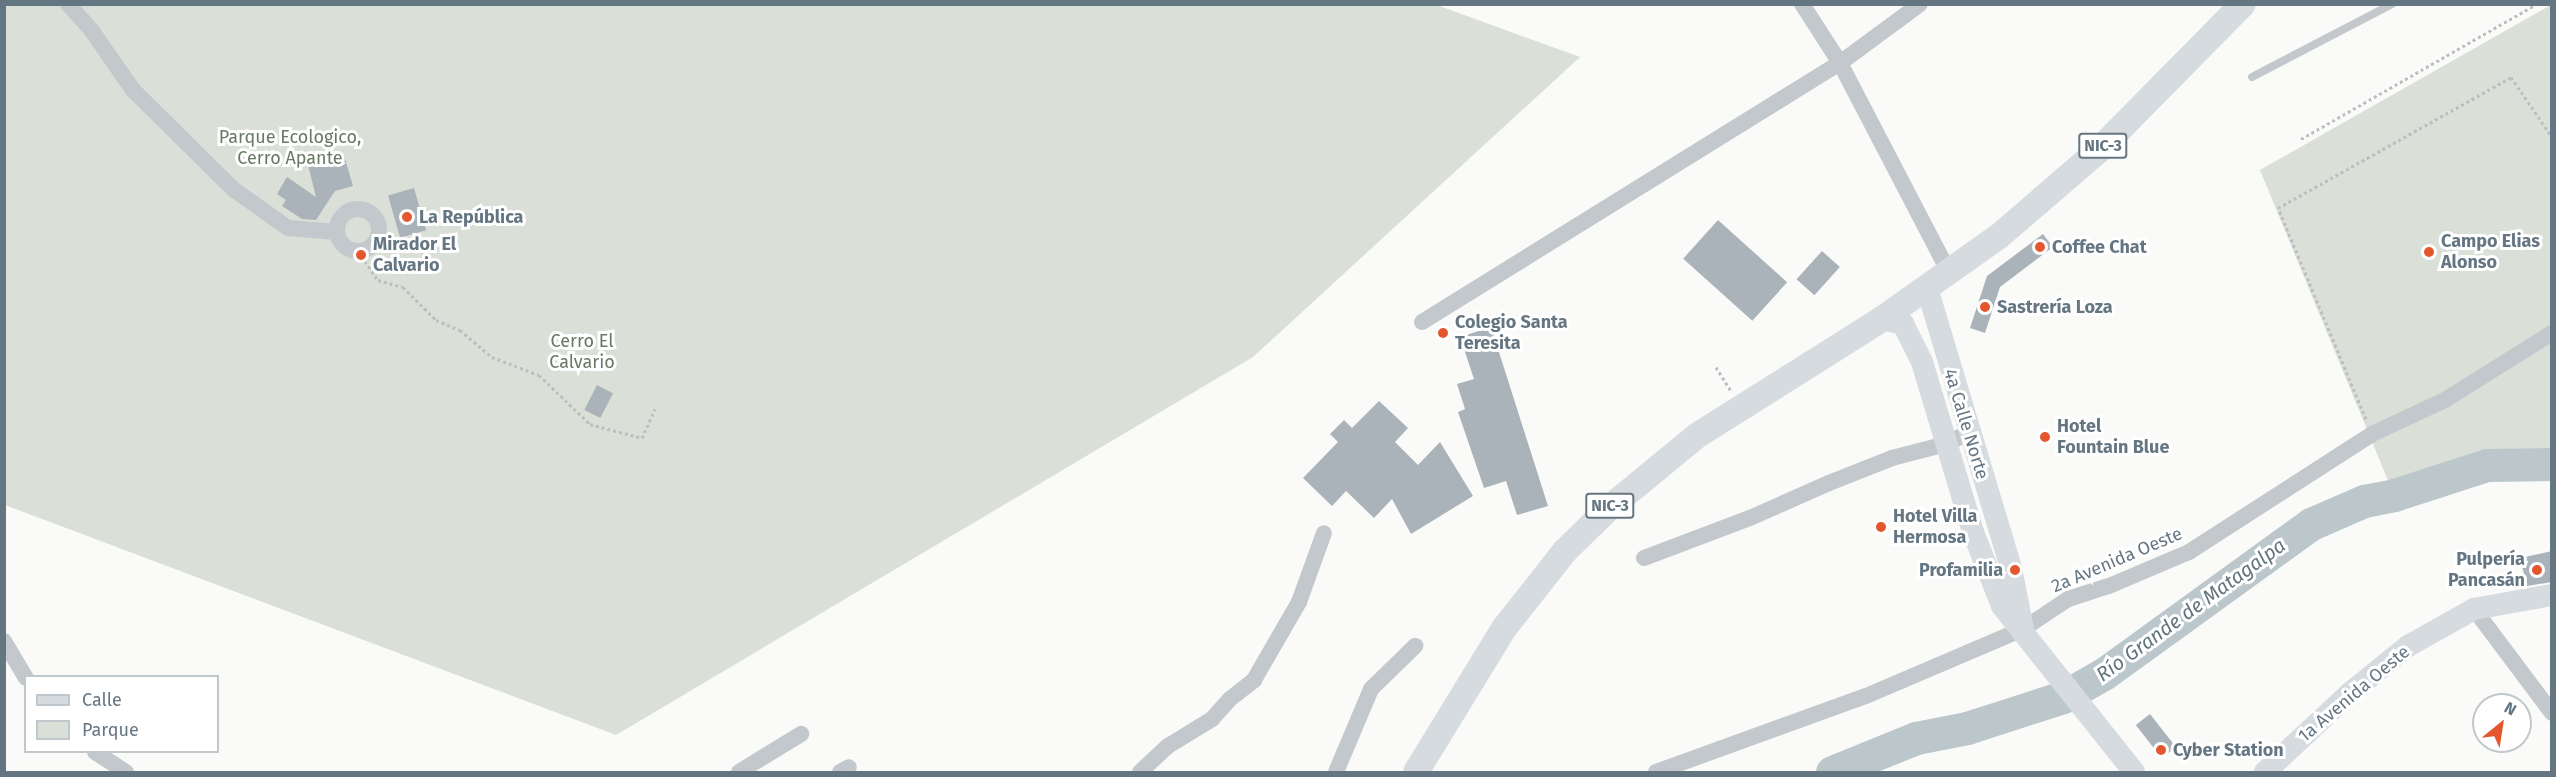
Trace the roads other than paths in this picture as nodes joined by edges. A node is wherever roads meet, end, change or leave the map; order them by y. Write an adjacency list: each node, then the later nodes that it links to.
1 (68, 4): 8 (street)
2 (1802, 4): 6 (street)
3 (1920, 4): 6 (street)
4 (2243, 4): 9 (main road, NIC-3)
5 (2392, 4): 7 (lane)
6 (1840, 63): 9 (street); 12 (street)
7 (2252, 77)
8 (338, 232): 8 (street)
9 (1949, 272): 10 (main road, NIC-3)
10 (1927, 288): 11 (main road, NIC-3); 14 (street, 4a Calle Norte)
11 (1882, 318): 15 (street, 4a Calle Norte); 31 (main road, NIC-3)
12 (1422, 322)
13 (2552, 333): 20 (street, 2a Avenida Oeste)
14 (1968, 432): 15 (street); 20 (street, 4a Calle Norte)
15 (1946, 444): 17 (street); 20 (street, 4a Calle Norte)
16 (1324, 533): 29 (street)
17 (1644, 558)
18 (2552, 595): 19 (street, 1a Avenida Oeste)
19 (2474, 609): 24 (street); 34 (street, 1a Avenida Oeste)
20 (2028, 635): 32 (street, 2a Avenida Oeste); 33 (street, 4a Calle Norte)
21 (4, 641): 23 (street)
22 (1415, 646): 30 (street)
23 (24, 675)
24 (2552, 714)
25 (801, 734): 28 (street)
26 (97, 753): 27 (street)
27 (126, 772)
28 (739, 772)
29 (1140, 772)
30 (1336, 772)
31 (1416, 772)
32 (1656, 772)
33 (2134, 772)
34 (2265, 772)

